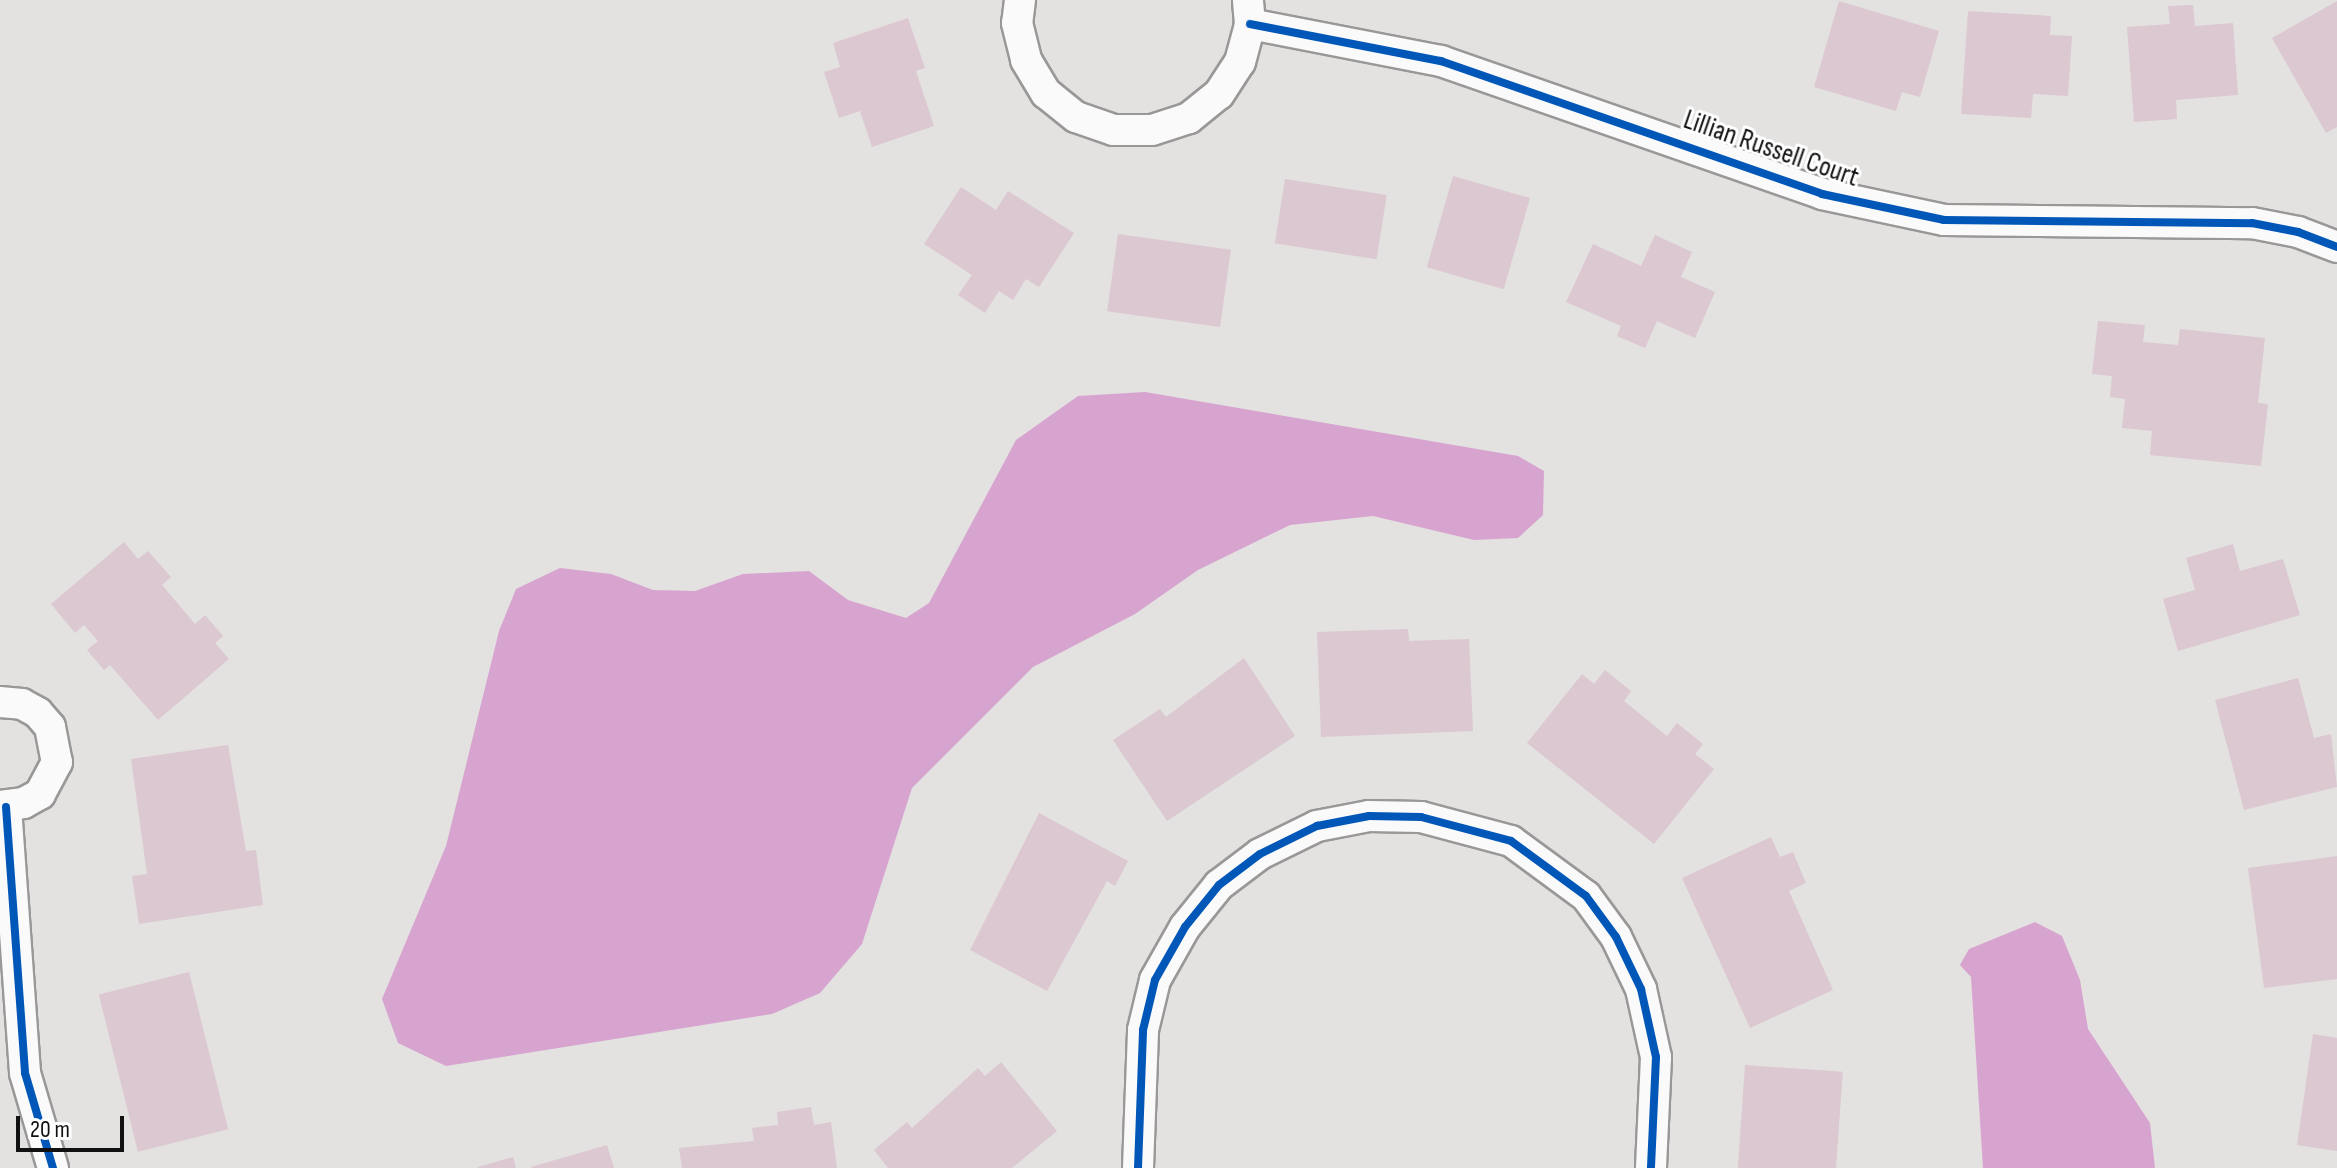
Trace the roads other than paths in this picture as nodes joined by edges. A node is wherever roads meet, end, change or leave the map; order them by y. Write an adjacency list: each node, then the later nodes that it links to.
1 (1020, 0): 2 (street, Lillian Russell Court)
2 (1249, 12): 3 (street, Lillian Russell Court)
3 (2337, 247)
4 (0, 702): 5 (street)
5 (3, 807): 6 (street)
6 (53, 1168)
7 (1138, 1168): 8 (street)
8 (1651, 1168)

